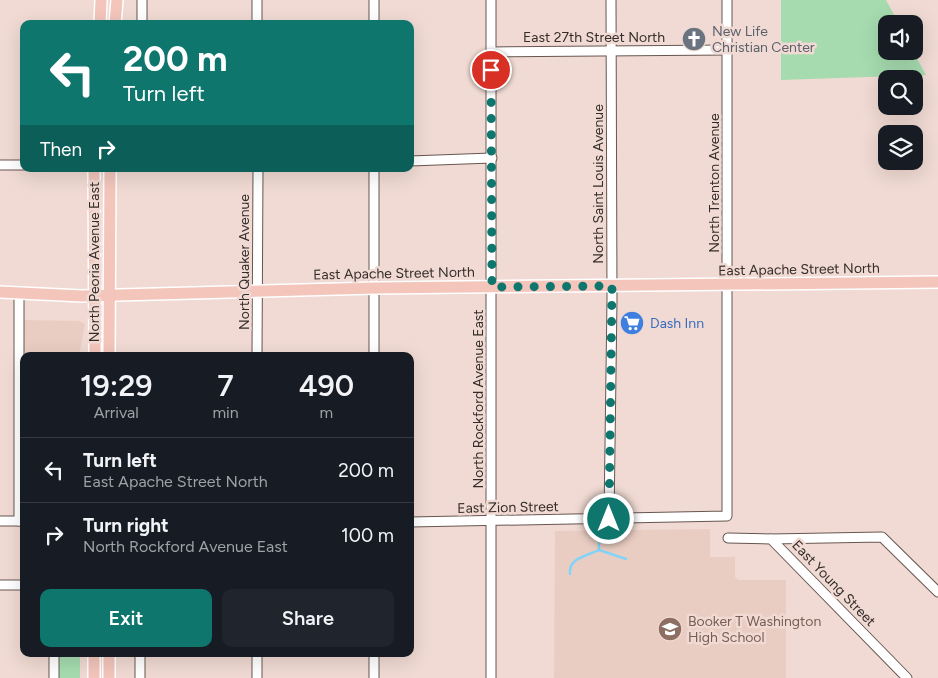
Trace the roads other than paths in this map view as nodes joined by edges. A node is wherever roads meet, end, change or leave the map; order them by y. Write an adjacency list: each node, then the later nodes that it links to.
1 (101, 0): 9 (main road)
2 (117, 0): 10 (main road)
3 (142, 0): 11 (street)
4 (257, 0): 12 (street)
5 (374, 0): 13 (street)
6 (491, 0): 15 (street, North Rockford Avenue East)
7 (611, 0): 16 (street, North Saint Louis Avenue)
8 (727, 0): 14 (street, North Trenton Avenue)
9 (100, 20)
10 (115, 20)
11 (142, 20)
12 (257, 20)
13 (374, 20)
14 (727, 50): 16 (street, East 27th Street North); 26 (street, North Trenton Avenue)
15 (491, 52): 16 (street, East 27th Street North); 17 (street, North Rockford Avenue East)
16 (611, 52): 27 (street, North Saint Louis Avenue)
17 (492, 158): 18 (street); 28 (street, North Rockford Avenue East)
18 (414, 161)
19 (0, 165): 20 (street)
20 (20, 165)
21 (94, 172): 34 (main road, North Peoria Avenue East)
22 (110, 172): 33 (main road, North Peoria Avenue East)
23 (258, 172): 31 (street, North Quaker Avenue)
24 (374, 172): 29 (street)
25 (938, 282): 26 (main road, East Apache Street North)
26 (728, 284): 27 (main road, East Apache Street North); 40 (street, North Trenton Avenue)
27 (612, 286): 28 (main road, East Apache Street North); 41 (street, North Saint Louis Avenue)
28 (492, 287): 29 (main road, East Apache Street North); 44 (street, North Rockford Avenue East)
29 (375, 288): 31 (main road, East Apache Street North); 38 (street)
30 (0, 292): 32 (main road, East Apache Street North)
31 (257, 292): 33 (main road, East Apache Street North); 37 (street, North Quaker Avenue)
32 (19, 293): 34 (main road, East Apache Street North); 39 (street)
33 (109, 294): 34 (main road, East Apache Street North); 36 (main road, North Peoria Avenue East)
34 (94, 295): 35 (main road, North Peoria Avenue East)
35 (94, 352)
36 (109, 352)
37 (257, 352)
38 (374, 352)
39 (20, 407)
40 (728, 516): 41 (street, East Zion Street)
41 (609, 519): 44 (street, East Zion Street)
42 (0, 521): 43 (street)
43 (20, 521)
44 (491, 521): 45 (street, East Zion Street); 63 (street, North Rockford Avenue East)
45 (414, 522)
46 (728, 538): 47 (street, East Young Street)
47 (771, 538): 50 (street); 64 (street, East Young Street)
48 (0, 585): 49 (street)
49 (20, 585)
50 (938, 592)
51 (54, 657): 57 (street)
52 (94, 657): 58 (main road)
53 (109, 657): 59 (main road)
54 (140, 657): 60 (street)
55 (257, 657): 61 (street)
56 (374, 657): 62 (street)
57 (54, 678)
58 (94, 678)
59 (109, 678)
60 (140, 678)
61 (257, 678)
62 (374, 678)
63 (491, 678)
64 (907, 678)

